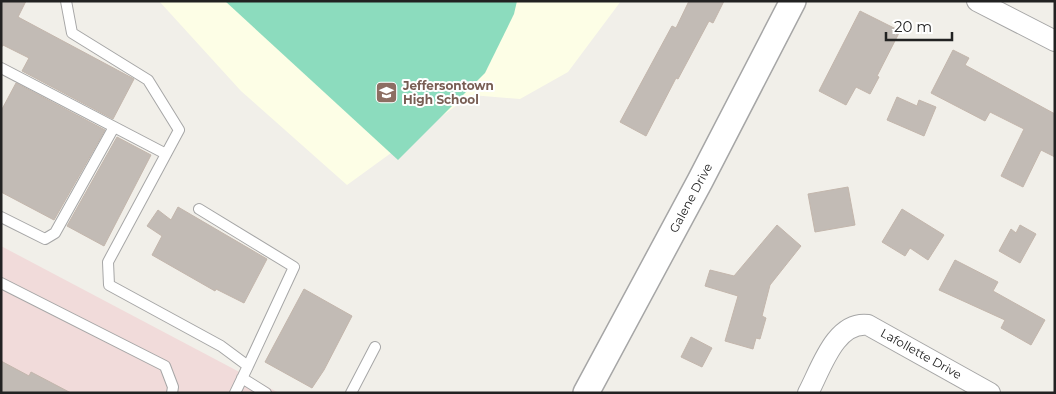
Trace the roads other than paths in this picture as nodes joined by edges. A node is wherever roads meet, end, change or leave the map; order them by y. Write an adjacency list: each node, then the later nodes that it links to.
1 (66, 1): 7 (lane)
2 (793, 1): 18 (street, Galene Drive)
3 (977, 1): 4 (street)
4 (1055, 41)
5 (1, 68): 6 (lane)
6 (114, 127): 7 (lane); 9 (lane)
7 (166, 154): 12 (lane)
8 (199, 209): 12 (lane)
9 (1, 216)
10 (1, 283): 14 (lane)
11 (375, 347): 17 (lane)
12 (248, 366): 13 (lane)
13 (242, 378): 15 (lane); 16 (lane)
14 (172, 393)
15 (235, 393)
16 (266, 393)
17 (351, 393)
18 (586, 393)
19 (808, 393): 20 (street, Lafollette Drive)
20 (990, 393)

